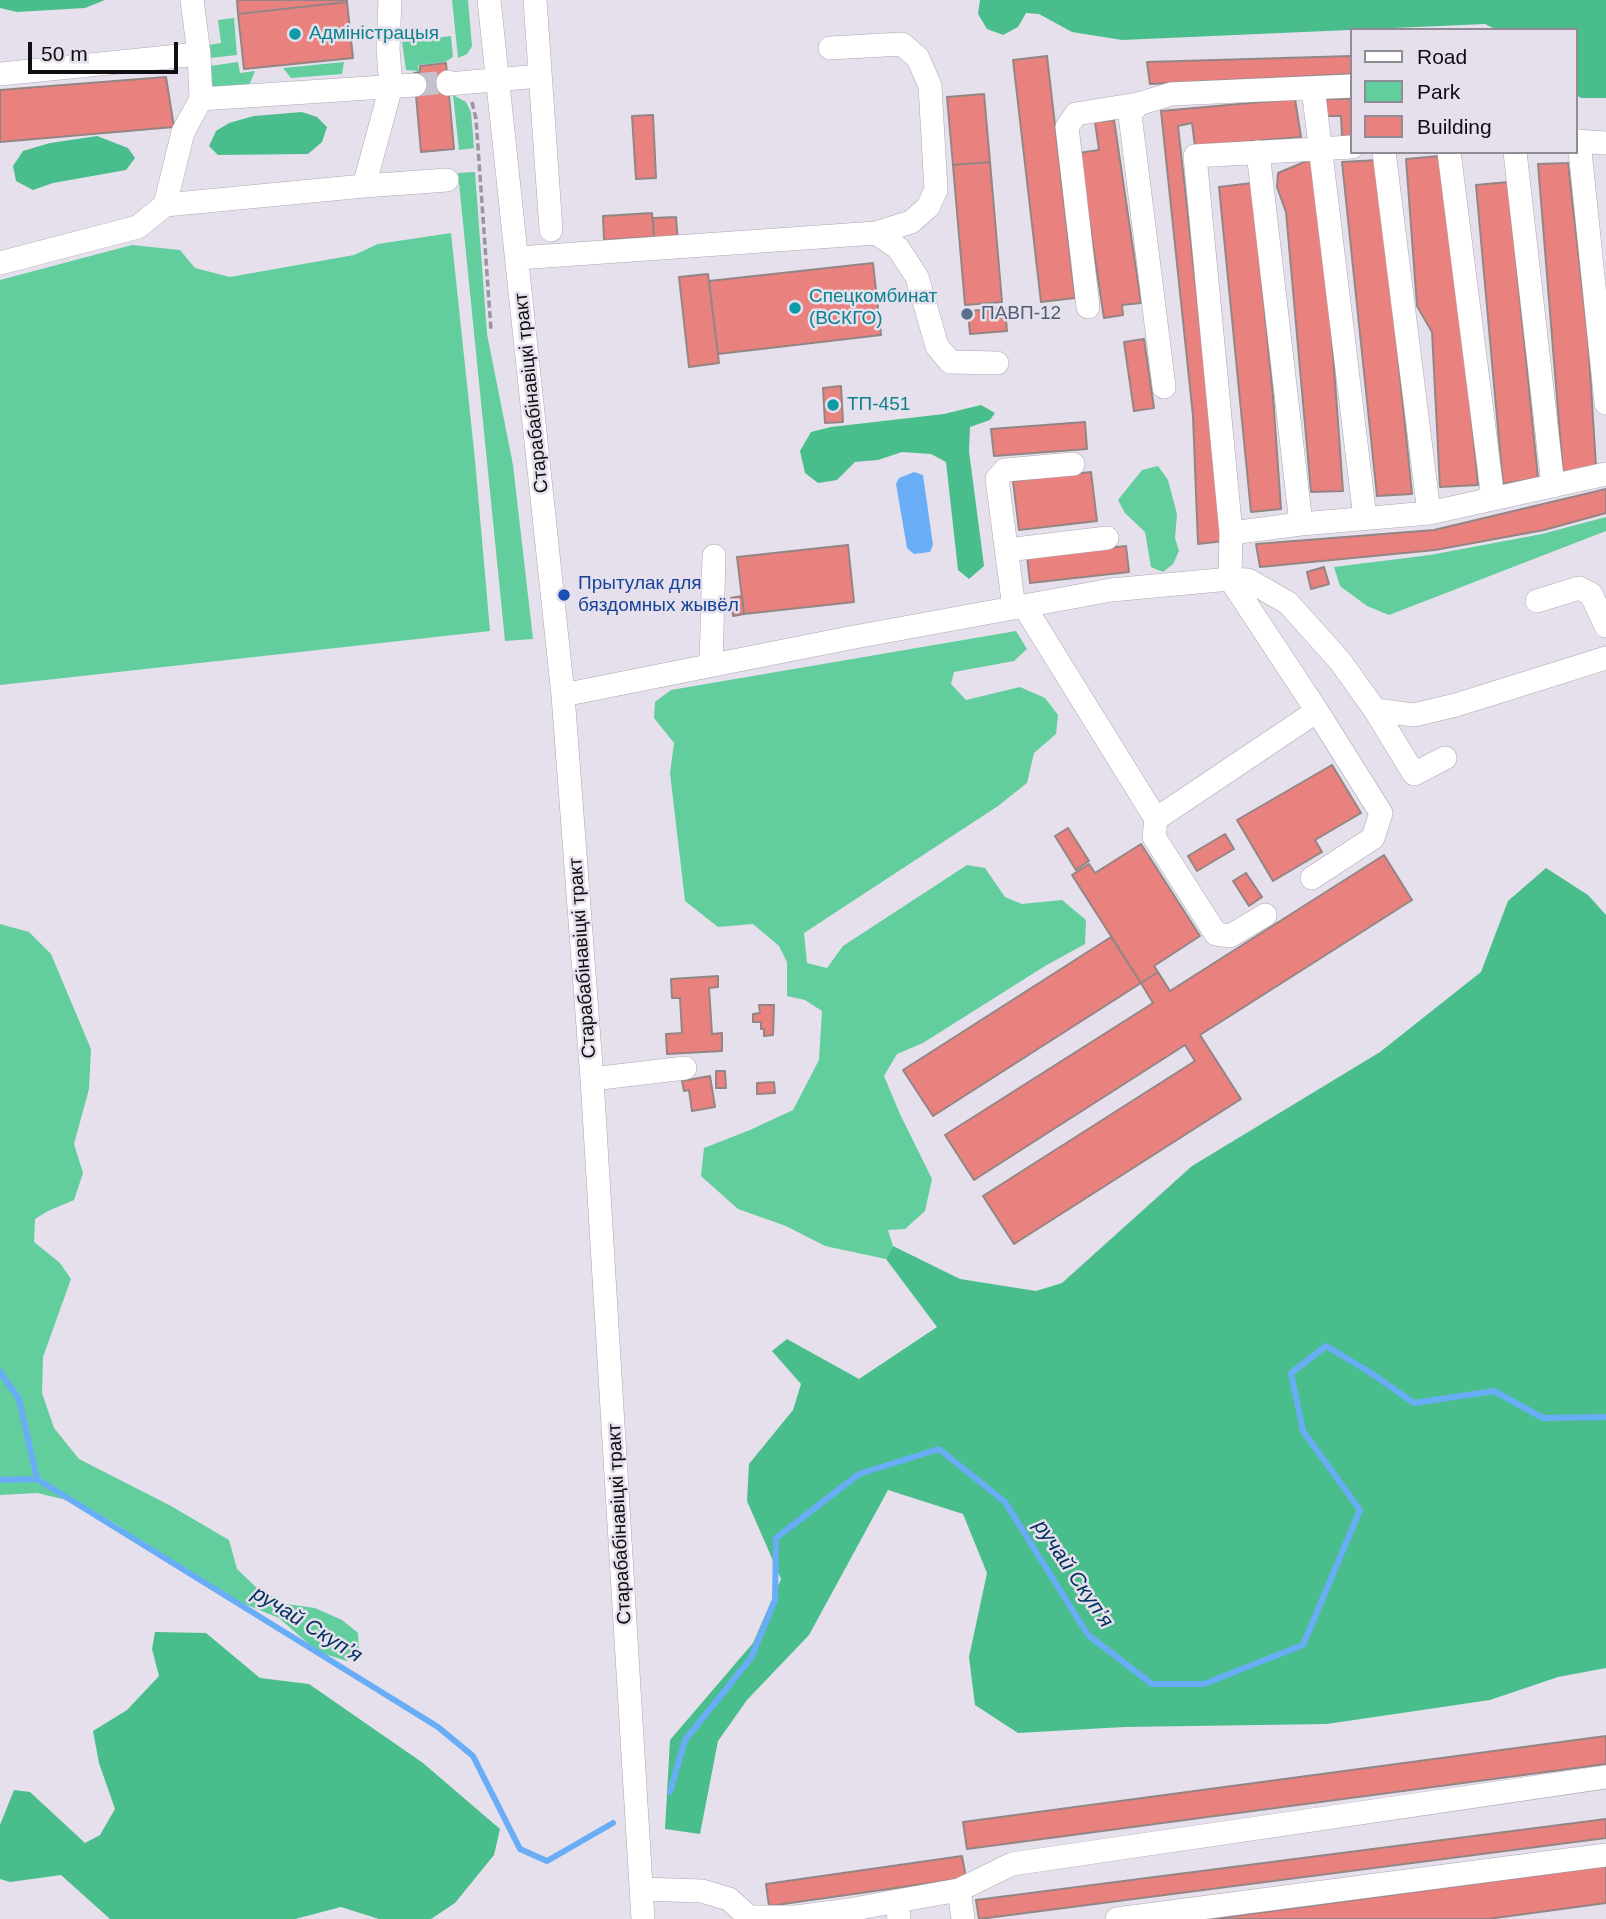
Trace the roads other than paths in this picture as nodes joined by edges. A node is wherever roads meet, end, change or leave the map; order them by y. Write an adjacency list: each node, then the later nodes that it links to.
1 (192, 0): 6 (street)
2 (390, 0): 13 (street)
3 (489, 0): 9 (street, Старабабінавіцкі тракт)
4 (535, 0): 8 (street)
5 (830, 48): 29 (street)
6 (199, 54): 7 (street); 15 (street)
7 (0, 73)
8 (540, 76): 9 (street); 28 (street)
9 (497, 79): 10 (street); 30 (street, Старабабінавіцкі тракт)
10 (448, 83)
11 (415, 85): 13 (street)
12 (1350, 86): 14 (street)
13 (391, 87): 15 (street); 26 (street)
14 (1313, 88): 16 (street); 20 (street)
15 (201, 99): 27 (street)
16 (1138, 104): 32 (street); 34 (street)
17 (1578, 141): 18 (street); 35 (street)
18 (1606, 143)
19 (1350, 147): 20 (street)
20 (1320, 149): 21 (street); 41 (street)
21 (1258, 152): 42 (street); 43 (street)
22 (1384, 154): 40 (street)
23 (1449, 154): 39 (street)
24 (1515, 154): 38 (street)
25 (447, 180): 26 (street)
26 (364, 186): 27 (street)
27 (165, 205): 31 (street)
28 (551, 230)
29 (876, 233): 30 (street); 33 (street)
30 (518, 258): 53 (street, Старабабінавіцкі тракт)
31 (0, 263)
32 (1088, 307)
33 (997, 363)
34 (1164, 387)
35 (1606, 403)
36 (1073, 464): 45 (street)
37 (1606, 474): 38 (street)
38 (1553, 486): 39 (street)
39 (1493, 499): 40 (street)
40 (1429, 513): 41 (street)
41 (1364, 518): 42 (street)
42 (1301, 524): 43 (street)
43 (1231, 533): 47 (street)
44 (1107, 538): 45 (street)
45 (1007, 550): 49 (street)
46 (714, 556): 52 (street)
47 (1230, 579): 49 (street); 54 (street); 55 (street)
48 (1537, 601): 50 (street)
49 (1019, 607): 52 (street); 57 (street)
50 (1604, 616)
51 (1606, 658): 54 (street)
52 (712, 665): 53 (street)
53 (563, 695): 61 (street, Старабабінавіцкі тракт)
54 (1375, 710): 56 (street)
55 (1317, 711): 57 (street); 58 (street)
56 (1446, 758)
57 (1156, 819): 59 (street)
58 (1312, 878)
59 (1265, 915)
60 (685, 1068): 61 (street)
61 (592, 1079): 64 (street, Старабабінавіцкі тракт)
62 (1606, 1777): 65 (street)
63 (1606, 1855): 72 (street)
64 (641, 1889): 68 (street); 70 (street, Старабабінавіцкі тракт)
65 (960, 1890): 66 (street); 71 (street)
66 (898, 1910): 67 (street)
67 (850, 1915): 69 (street)
68 (748, 1918): 69 (street)
69 (796, 1918)
70 (643, 1919)
71 (963, 1919)
72 (1117, 1919)

